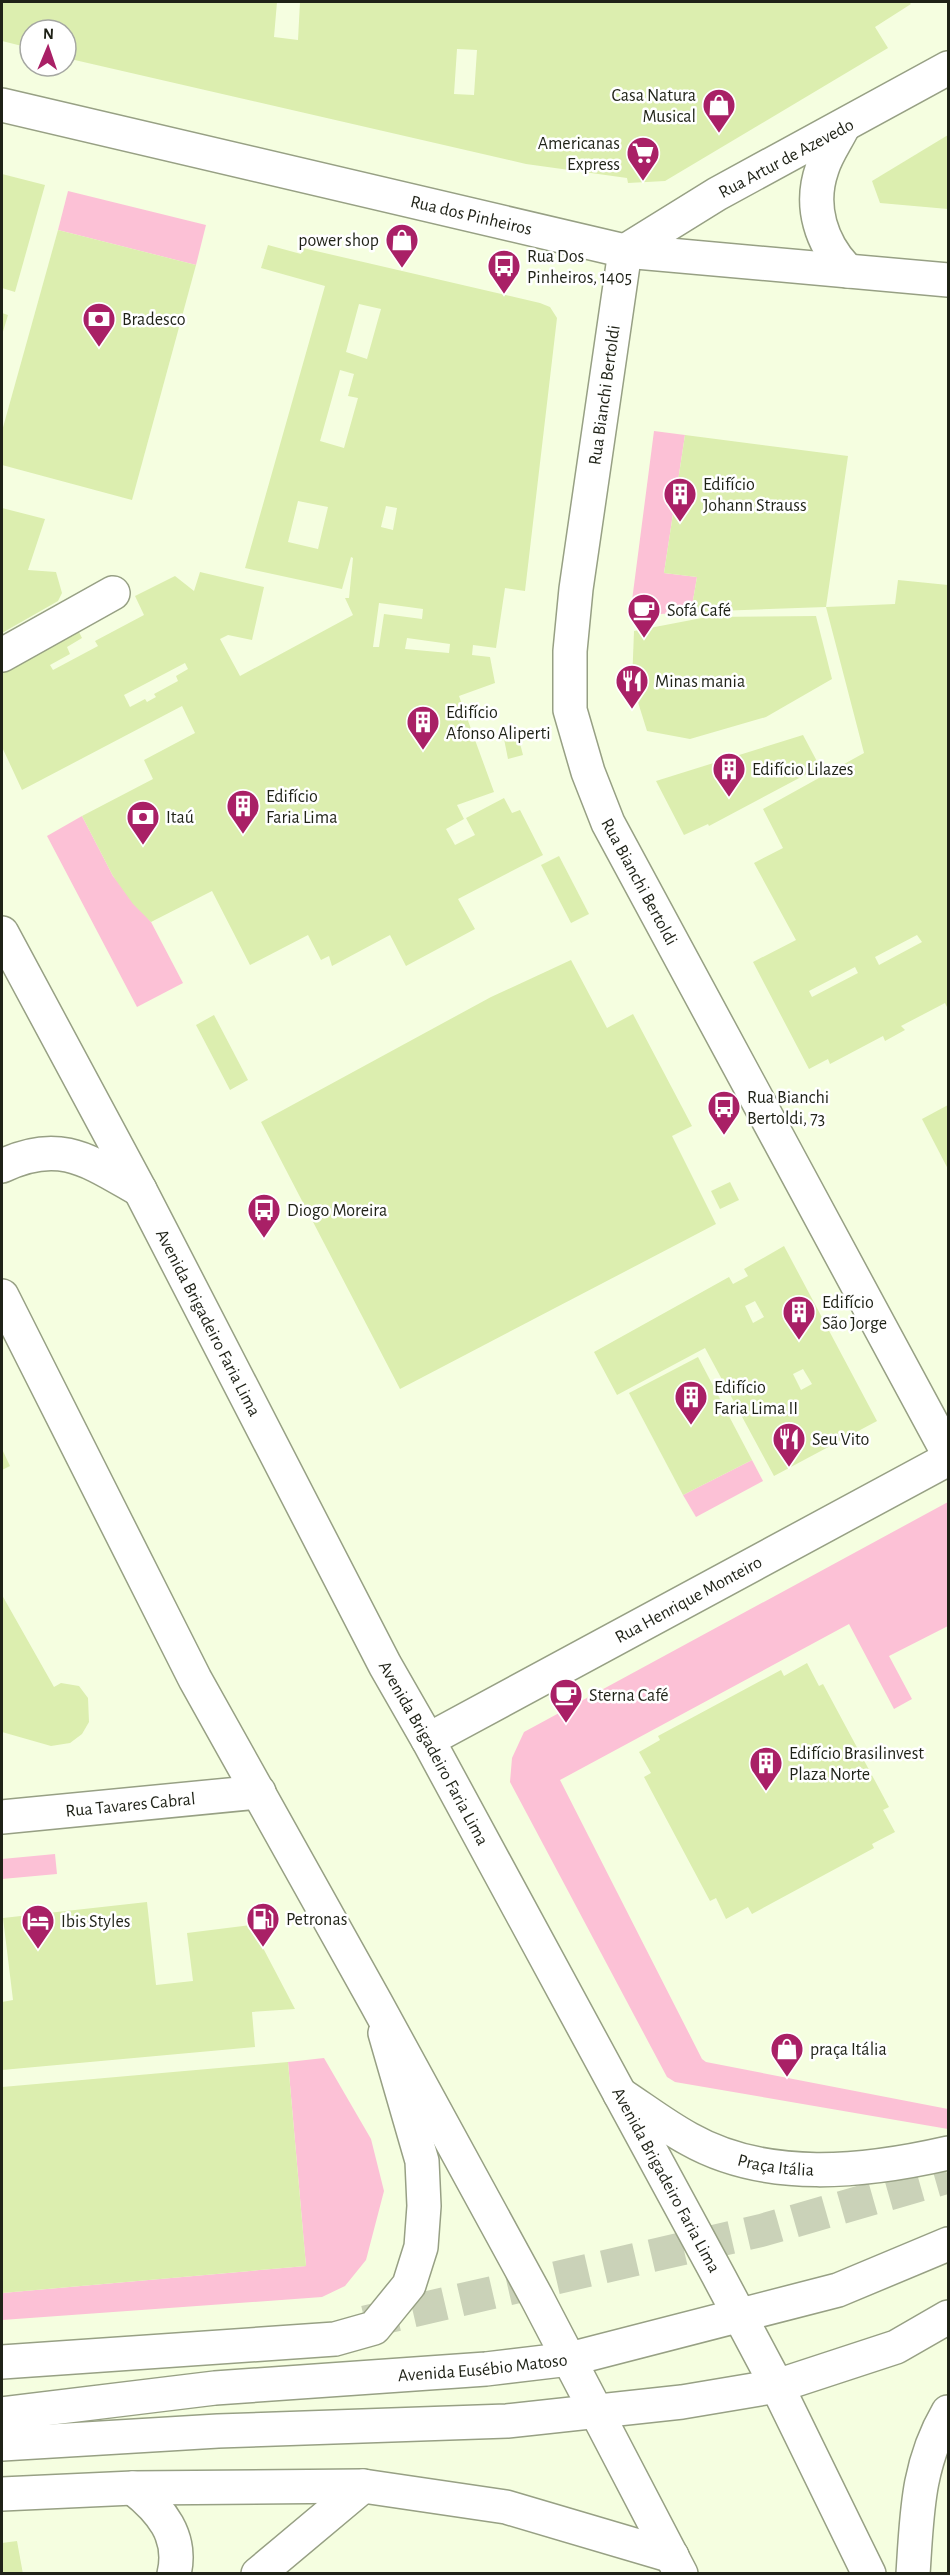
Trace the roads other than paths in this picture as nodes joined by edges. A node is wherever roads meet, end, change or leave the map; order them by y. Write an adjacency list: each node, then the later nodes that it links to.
1 (948, 68): 3 (main road, Rua Artur de Azevedo)
2 (2, 105): 4 (main road, Rua dos Pinheiros)
3 (843, 127): 4 (main road, Rua Artur de Azevedo); 5 (main road)
4 (625, 251): 5 (main road, Rua dos Pinheiros); 13 (main road, Rua Bianchi Bertoldi)
5 (848, 271): 6 (main road, Rua dos Pinheiros)
6 (948, 280)
7 (113, 593): 8 (main road)
8 (2, 655)
9 (2, 933): 11 (main road, Avenida Brigadeiro Faria Lima)
10 (2, 1166): 11 (main road)
11 (140, 1190): 15 (main road, Avenida Brigadeiro Faria Lima)
12 (2, 1296): 16 (main road)
13 (948, 1453)
14 (948, 1459): 15 (main road, Rua Henrique Monteiro)
15 (428, 1740): 19 (main road, Avenida Brigadeiro Faria Lima)
16 (259, 1792): 17 (main road, Rua Tavares Cabral); 18 (main road)
17 (2, 1817)
18 (376, 2003): 24 (main road); 25 (main road)
19 (620, 2094): 20 (main road, Praça Itália); 22 (main road, Avenida Brigadeiro Faria Lima)
20 (948, 2153)
21 (948, 2244): 22 (main road, Avenida Eusébio Matoso)
22 (740, 2317): 25 (main road, Avenida Eusébio Matoso); 27 (main road, Avenida Brigadeiro Faria Lima)
23 (948, 2317): 27 (main road)
24 (335, 2339): 26 (main road); 28 (main road)
25 (570, 2359): 28 (main road, Avenida Eusébio Matoso); 30 (main road)
26 (2, 2362)
27 (777, 2386): 30 (main road); 39 (main road, Avenida Brigadeiro Faria Lima)
28 (215, 2388): 31 (main road, Avenida Eusébio Matoso)
29 (948, 2412): 40 (main road)
30 (598, 2413): 32 (main road); 36 (main road)
31 (2, 2414)
32 (2, 2444)
33 (363, 2486): 34 (main road); 36 (main road); 38 (main road)
34 (133, 2488): 35 (main road); 37 (main road)
35 (2, 2494)
36 (677, 2565)
37 (174, 2574)
38 (258, 2574)
39 (869, 2574)
40 (913, 2574)

